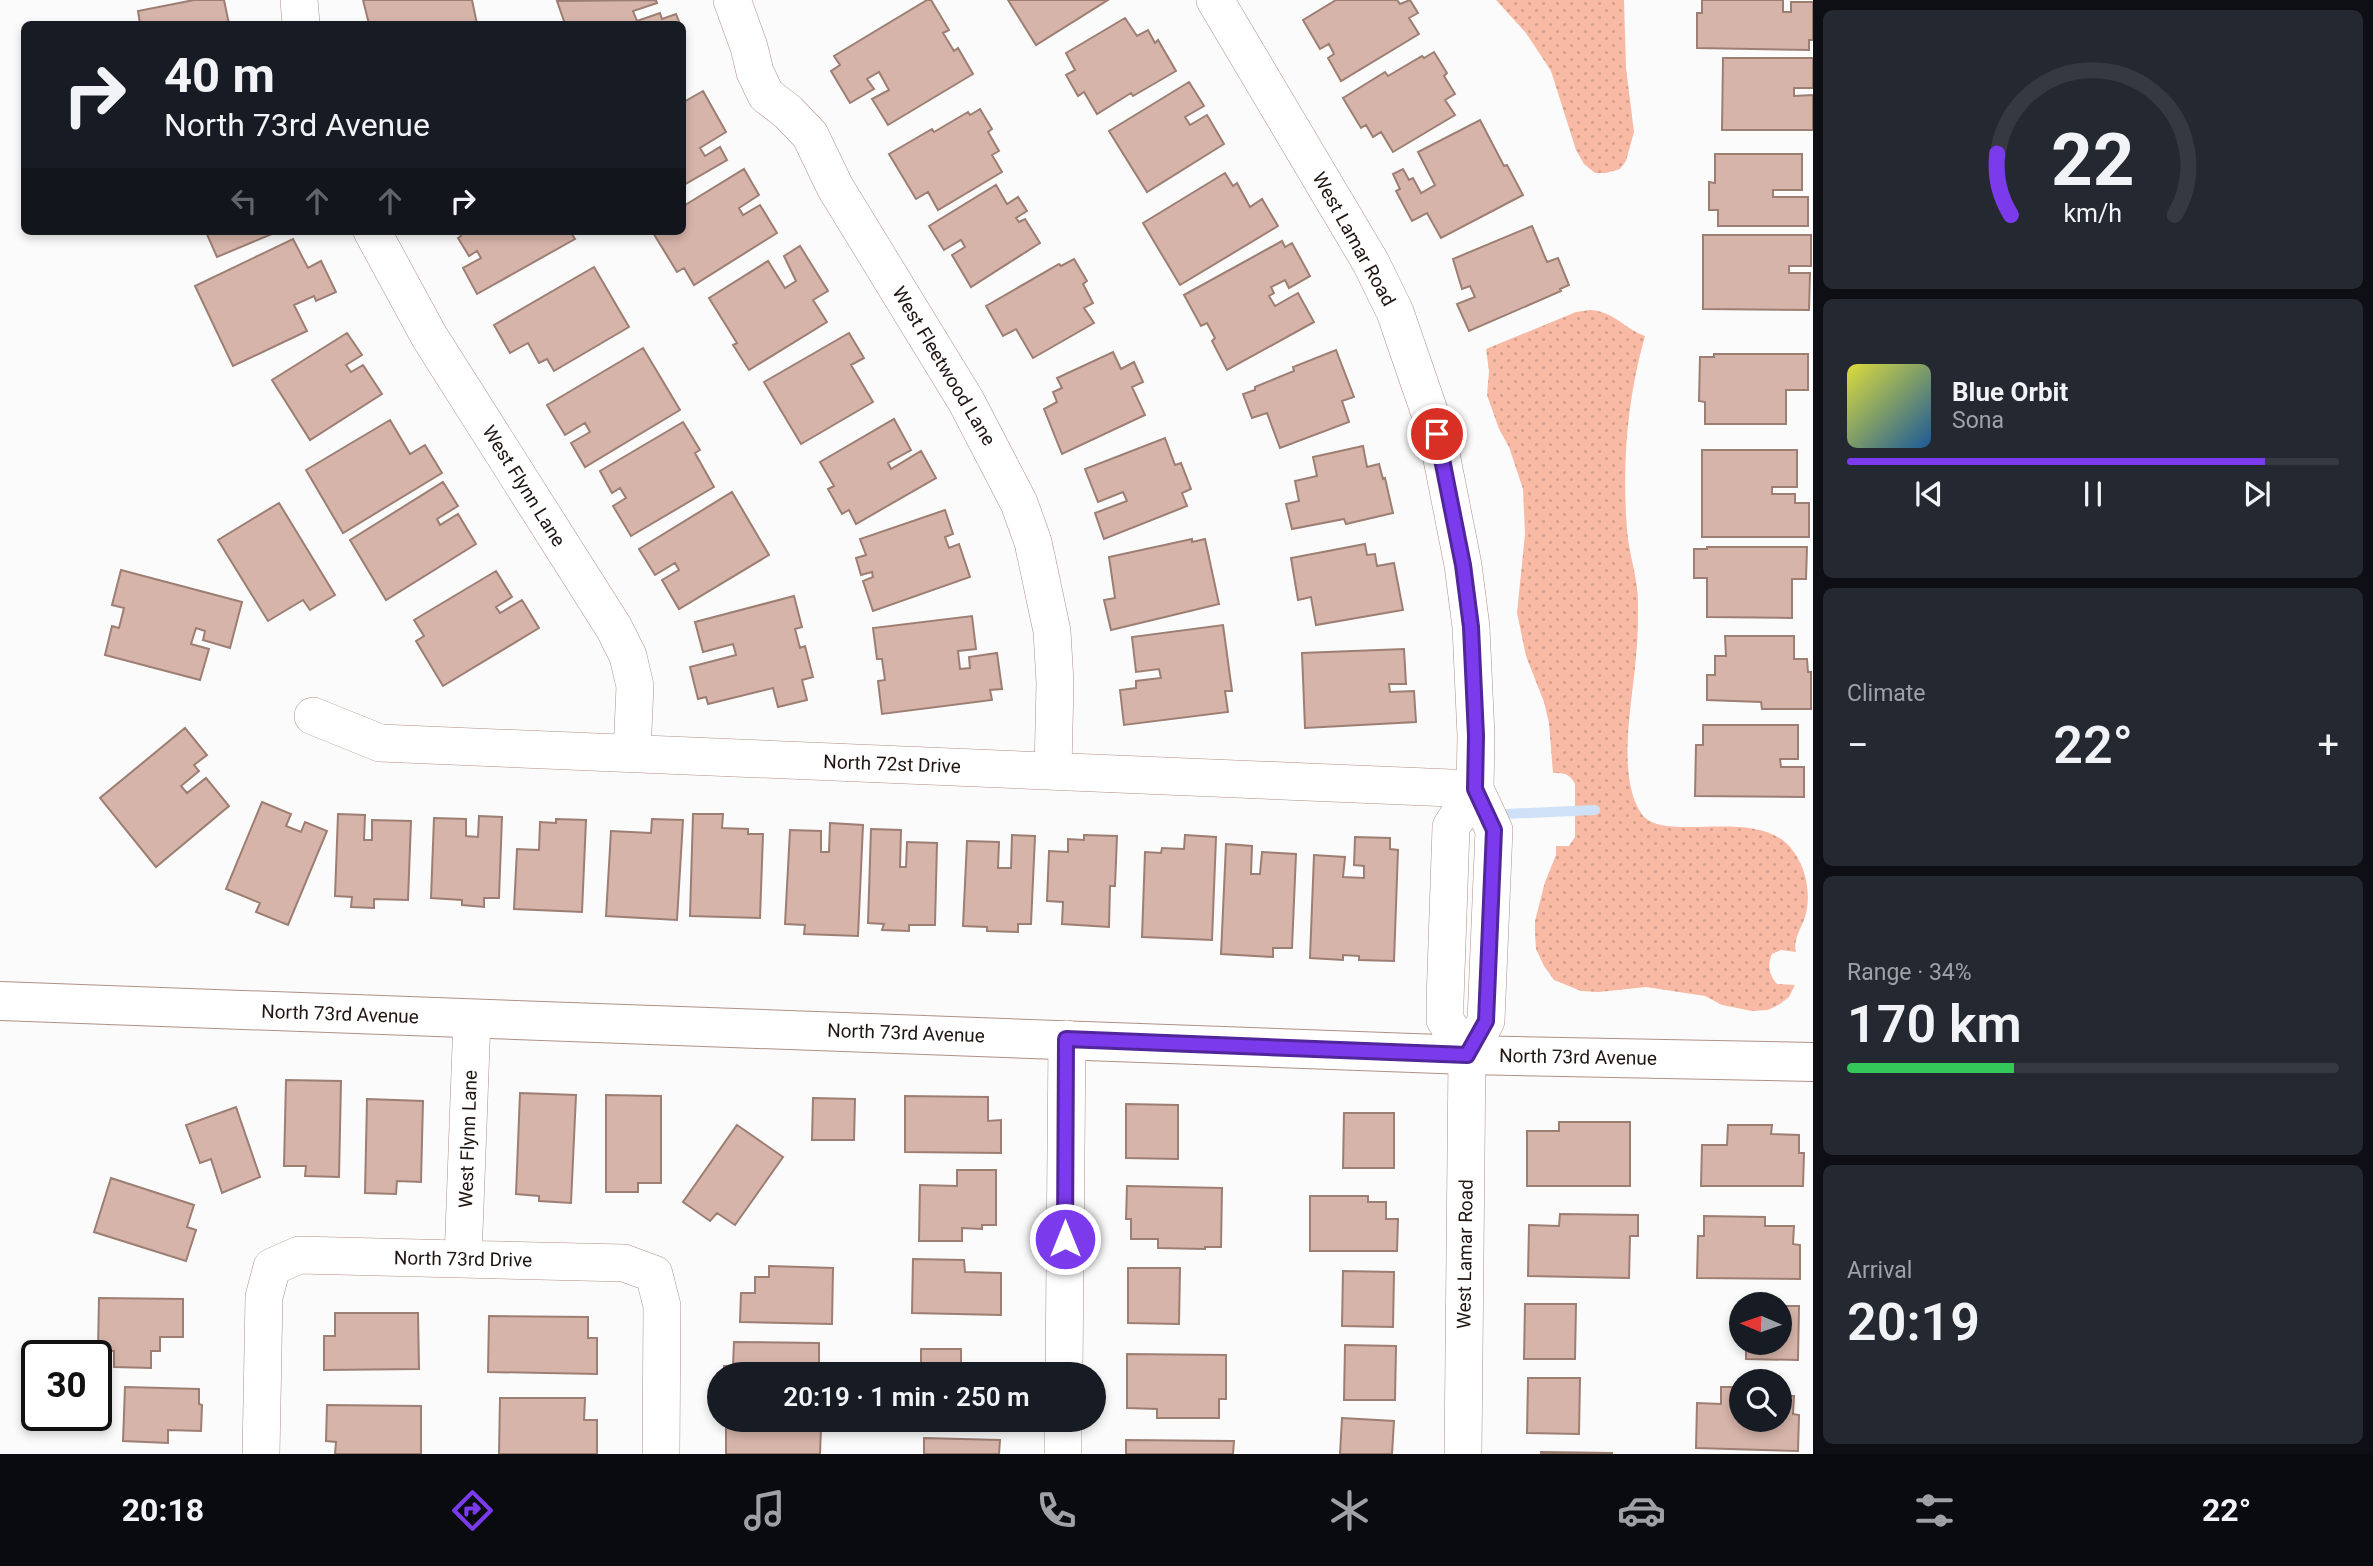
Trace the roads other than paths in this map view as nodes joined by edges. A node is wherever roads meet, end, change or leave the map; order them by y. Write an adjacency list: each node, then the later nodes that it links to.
1 (299, 0): 4 (street)
2 (732, 0): 8 (street, West Fleetwood Lane)
3 (1215, 0): 9 (street, West Lamar Road)
4 (301, 21)
5 (374, 235): 7 (street, West Flynn Lane)
6 (313, 716): 7 (street, North 72st Drive)
7 (632, 753): 8 (street, North 72st Drive)
8 (1053, 771): 9 (street, North 72st Drive)
9 (1475, 789): 13 (street, West Lamar Road)
10 (0, 1001): 11 (street, North 73rd Avenue)
11 (472, 1018): 12 (street, North 73rd Avenue); 15 (street, West Flynn Lane)
12 (1066, 1039): 13 (street, North 73rd Avenue); 16 (street)
13 (1467, 1055): 14 (street, North 73rd Avenue); 21 (street, West Lamar Road)
14 (1813, 1062)
15 (463, 1259): 18 (street, North 73rd Drive); 19 (street, North 73rd Drive)
16 (1064, 1362)
17 (1063, 1432): 20 (street)
18 (261, 1454)
19 (661, 1454)
20 (1063, 1454)
21 (1464, 1454)

